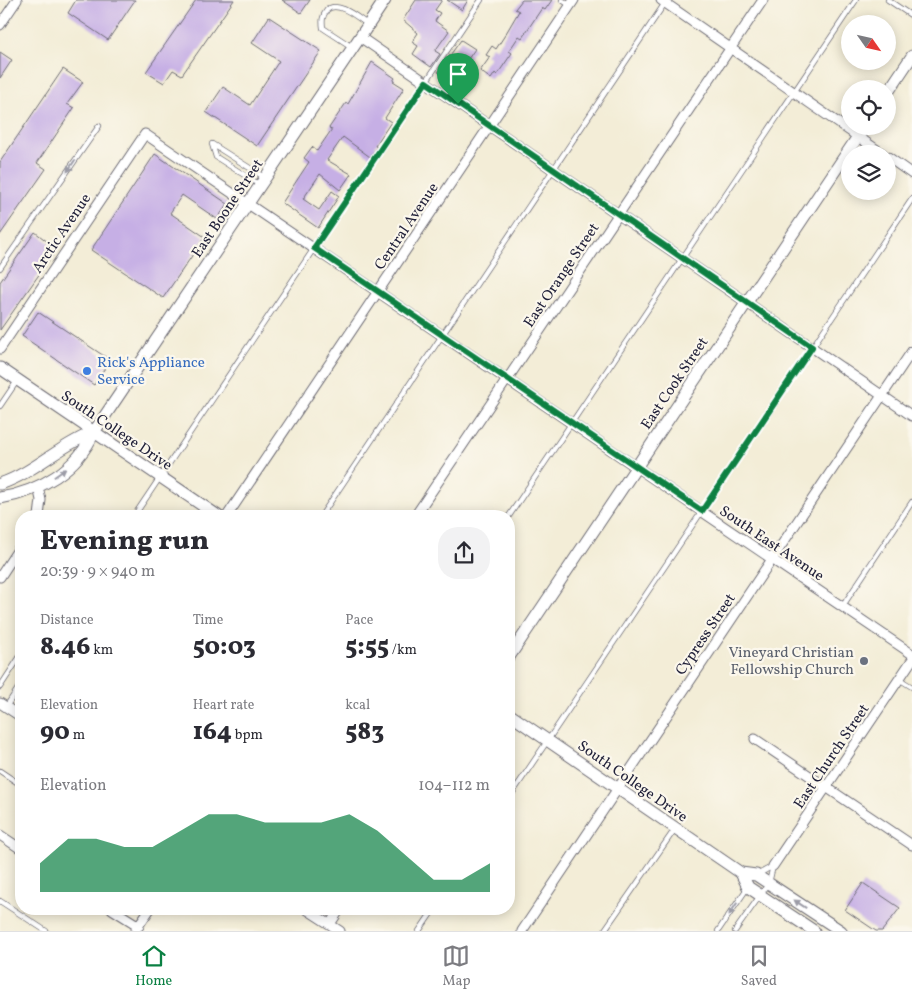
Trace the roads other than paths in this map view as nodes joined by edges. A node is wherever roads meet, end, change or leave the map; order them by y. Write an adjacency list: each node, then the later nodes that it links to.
1 (17, 0): 11 (street)
2 (385, 0): 12 (street, East Boone Street)
3 (481, 0): 18 (lane)
4 (562, 0): 9 (lane)
5 (763, 0): 15 (street, East Orange Street)
6 (856, 0): 19 (lane)
7 (888, 0): 10 (lane)
8 (664, 1): 15 (street); 28 (lane)
9 (572, 3): 21 (street, Central Avenue)
10 (912, 16)
11 (0, 25)
12 (368, 25): 13 (street, East Boone Street); 14 (lane)
13 (360, 37): 14 (street, East Boone Street); 18 (street)
14 (352, 48): 30 (street, East Boone Street)
15 (730, 48): 19 (street); 33 (street, East Orange Street)
16 (912, 56): 17 (street)
17 (896, 80)
18 (426, 82): 21 (street); 34 (lane)
19 (794, 92): 23 (street); 35 (lane)
20 (99, 126): 36 (lane, one-way to 36)
21 (490, 126): 28 (street); 37 (street, Central Avenue)
22 (145, 134): 32 (street, South East Avenue); 41 (street, Arctic Avenue)
23 (858, 136): 24 (street); 38 (street, East Cook Street)
24 (870, 145)
25 (232, 156): 27 (lane); 27 (lane); 30 (lane)
26 (896, 163): 29 (street)
27 (226, 164): 30 (lane)
28 (553, 170): 33 (street); 39 (lane)
29 (912, 174)
30 (263, 182): 32 (street, East Boone Street)
31 (912, 199): 40 (lane)
32 (248, 203): 34 (street, South East Avenue); 50 (street, East Boone Street)
33 (618, 214): 35 (street); 44 (street, East Orange Street)
34 (314, 248): 37 (street, South East Avenue); 52 (lane)
35 (682, 258): 38 (street); 49 (lane)
36 (0, 268)
37 (378, 292): 39 (street, South East Avenue); 60 (street, Central Avenue)
38 (747, 303): 40 (street); 51 (street, East Cook Street)
39 (442, 335): 44 (street, South East Avenue); 61 (lane)
40 (812, 347): 46 (street); 64 (lane)
41 (0, 348)
42 (912, 351): 46 (street, Cypress Street)
43 (0, 368): 45 (street, South College Drive)
44 (507, 379): 49 (street, South East Avenue); 62 (street, East Orange Street)
45 (18, 380): 47 (lane); 50 (street, South College Drive)
46 (882, 396): 48 (street); 66 (street, Cypress Street)
47 (0, 406)
48 (912, 416)
49 (571, 423): 51 (street, South East Avenue); 63 (lane)
50 (94, 432): 52 (street, South College Drive); 53 (street); 54 (street, East Boone Street, one-way to 50)
51 (636, 467): 64 (street, South East Avenue); 69 (street, East Cook Street)
52 (160, 477): 58 (lane); 59 (street, South College Drive)
53 (0, 484)
54 (38, 487): 55 (street, East Boone Street); 57 (street)
55 (0, 498)
56 (912, 502): 68 (lane)
57 (40, 510)
58 (138, 510)
59 (209, 510)
60 (231, 510)
61 (325, 510)
62 (419, 510)
63 (513, 510)
64 (702, 511): 66 (street, South East Avenue); 81 (lane)
65 (15, 554): 67 (street)
66 (772, 559): 68 (street, South East Avenue); 84 (street, Cypress Street)
67 (0, 577)
68 (842, 607): 70 (street, South East Avenue)
69 (515, 648)
70 (912, 654)
71 (912, 660): 73 (street, East Church Street)
72 (15, 664): 74 (lane)
73 (899, 679): 75 (lane); 85 (street, East Church Street)
74 (0, 687)
75 (912, 687)
76 (15, 691): 77 (lane)
77 (3, 705): 78 (street)
78 (15, 713)
79 (515, 718): 81 (street, South College Drive)
80 (755, 739): 85 (street)
81 (548, 740): 84 (street, South College Drive); 86 (lane)
82 (0, 771): 83 (lane)
83 (15, 781)
84 (618, 788): 87 (street, South College Drive); 110 (street, Cypress Street)
85 (827, 788): 90 (street); 91 (street, East Church Street)
86 (515, 789)
87 (676, 828): 92 (street, South College Drive); 111 (lane)
88 (0, 835): 89 (street)
89 (15, 845)
90 (912, 845)
91 (773, 866): 93 (lane); 94 (lane)
92 (741, 873): 93 (street, South College Drive); 95 (street, South College Drive)
93 (756, 875): 94 (street, South College Drive); 95 (lane)
94 (769, 883): 96 (lane); 115 (street, South College Drive, one-way to 94)
95 (748, 887): 96 (street, South College Drive); 112 (lane, one-way to 112)
96 (760, 895): 113 (lane); 114 (street, South College Drive)
97 (0, 901): 98 (lane)
98 (15, 911)
99 (21, 915): 107 (lane)
100 (120, 915): 106 (street)
101 (146, 915): 106 (street)
102 (316, 915): 105 (street)
103 (336, 915): 105 (street)
104 (430, 915): 109 (lane)
105 (330, 924): 108 (street)
106 (137, 929)
107 (46, 931)
108 (340, 931)
109 (419, 931)
110 (522, 931)
111 (604, 931)
112 (718, 931)
113 (735, 931)
114 (814, 931)
115 (841, 931)

